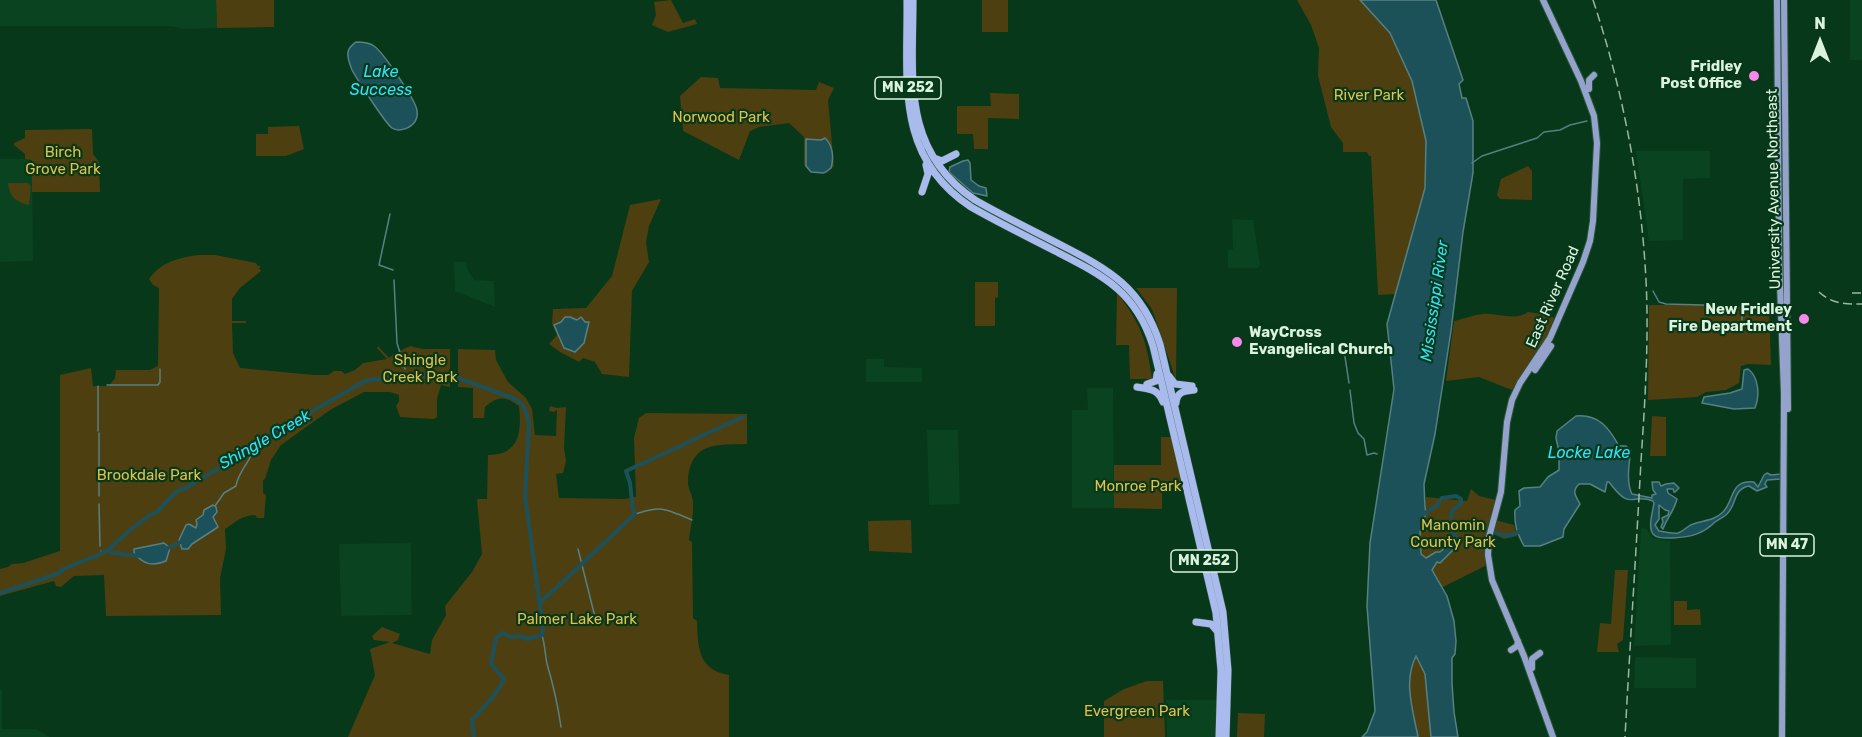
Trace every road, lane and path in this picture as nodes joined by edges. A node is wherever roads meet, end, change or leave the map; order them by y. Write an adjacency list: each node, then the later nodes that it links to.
1 (907, 0): 8 (highway, MN 252)
2 (913, 0): 10 (highway, MN 252)
3 (1545, 0): 7 (main road, East River Road); 20 (main road, East River Road)
4 (1777, 0): 21 (main road, University Avenue Northeast / MN 47)
5 (1784, 0): 32 (main road, University Avenue Northeast / MN 47)
6 (1594, 75): 7 (main road)
7 (1589, 88): 20 (main road, East River Road)
8 (915, 138): 12 (highway, MN 252); 13 (highway)
9 (956, 154): 10 (highway)
10 (931, 155): 15 (highway, MN 252)
11 (930, 182): 12 (highway)
12 (941, 182): 14 (highway, MN 252)
13 (922, 192)
14 (1150, 339): 16 (highway); 19 (highway, MN 252)
15 (1166, 370): 18 (highway, MN 252); 18 (highway)
16 (1146, 384)
17 (1137, 387): 19 (highway)
18 (1175, 409): 30 (highway, MN 252)
19 (1173, 432): 24 (highway, MN 252)
20 (1493, 530): 25 (main road, East River Road); 28 (main road, East River Road)
21 (1783, 580): 22 (main road); 32 (main road, University Avenue Northeast / MN 47)
22 (1779, 598)
23 (1196, 622): 24 (highway)
24 (1218, 632): 29 (highway, MN 252)
25 (1518, 640): 26 (main road); 31 (main road, East River Road)
26 (1511, 650)
27 (1540, 653): 28 (main road)
28 (1532, 668): 31 (main road, East River Road)
29 (1219, 737)
30 (1226, 737)
31 (1555, 737)
32 (1784, 737)

